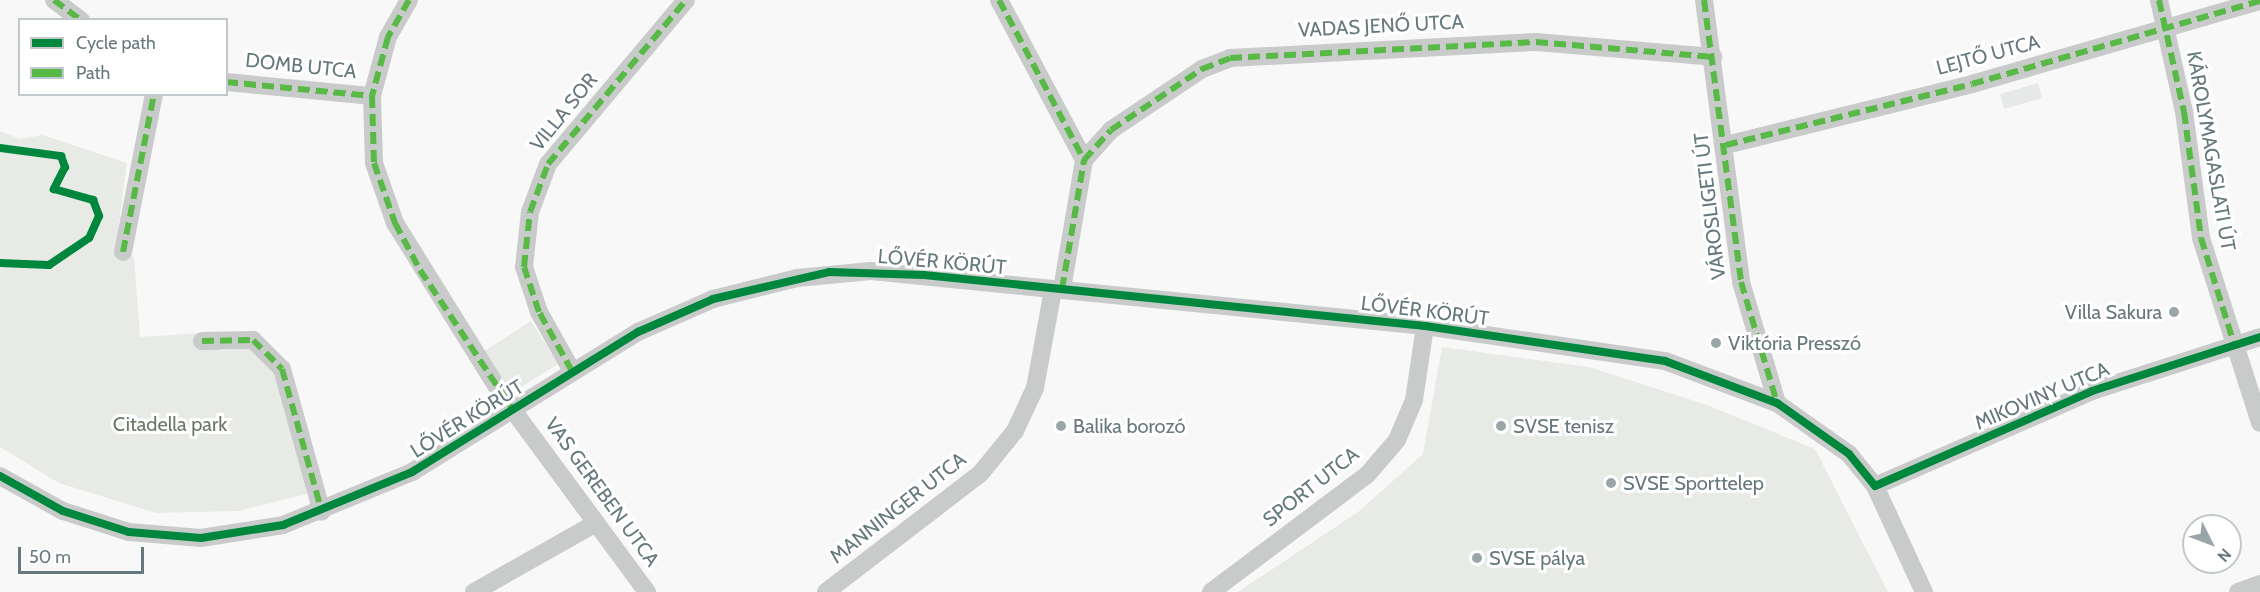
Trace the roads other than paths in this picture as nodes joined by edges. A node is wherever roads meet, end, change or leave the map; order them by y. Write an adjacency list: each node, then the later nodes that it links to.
1 (54, 0): 8 (street)
2 (409, 0): 13 (street, VAS GEREBEN UTCA)
3 (686, 0): 22 (street, VILLA SOR)
4 (999, 0): 15 (street)
5 (1704, 0): 10 (street, VÁROSLIGETI ÚT)
6 (2159, 0): 9 (street, KÁROLYMAGASLATI ÚT)
7 (2260, 1): 9 (street, LEJTŐ UTCA)
8 (78, 18)
9 (2165, 31): 14 (street, LEJTŐ UTCA); 21 (street, KÁROLYMAGASLATI ÚT)
10 (1713, 57): 14 (street, VÁROSLIGETI ÚT); 15 (street, VADAS JENŐ UTCA)
11 (228, 82): 13 (street, DOMB UTCA)
12 (154, 96): 16 (street)
13 (372, 96): 24 (street, VAS GEREBEN UTCA)
14 (1726, 145): 23 (street, VÁROSLIGETI ÚT)
15 (1084, 160): 17 (street)
16 (123, 252)
17 (1057, 289): 18 (street, LŐVÉR KÖRÚT); 22 (street, LŐVÉR KÖRÚT); 34 (street, MANNINGER UTCA)
18 (1425, 326): 23 (street, LŐVÉR KÖRÚT); 35 (street, SPORT UTCA)
19 (2260, 337): 21 (street, MIKOVINY UTCA)
20 (202, 341): 28 (street)
21 (2234, 344): 25 (street, KÁROLYMAGASLATI ÚT); 27 (street, MIKOVINY UTCA)
22 (572, 371): 24 (street, LŐVÉR KÖRÚT)
23 (1777, 403): 27 (street, LŐVÉR KÖRÚT)
24 (513, 410): 28 (street, LŐVÉR KÖRÚT); 29 (street, VAS GEREBEN UTCA)
25 (2260, 423)
26 (0, 476): 28 (street, LŐVÉR KÖRÚT)
27 (1875, 486): 31 (street, LŐVÉR KÖRÚT)
28 (322, 512)
29 (596, 523): 32 (street); 33 (street, VAS GEREBEN UTCA)
30 (2260, 584): 36 (street)
31 (1922, 591)
32 (474, 592)
33 (647, 592)
34 (825, 592)
35 (1211, 592)
36 (2238, 592)

